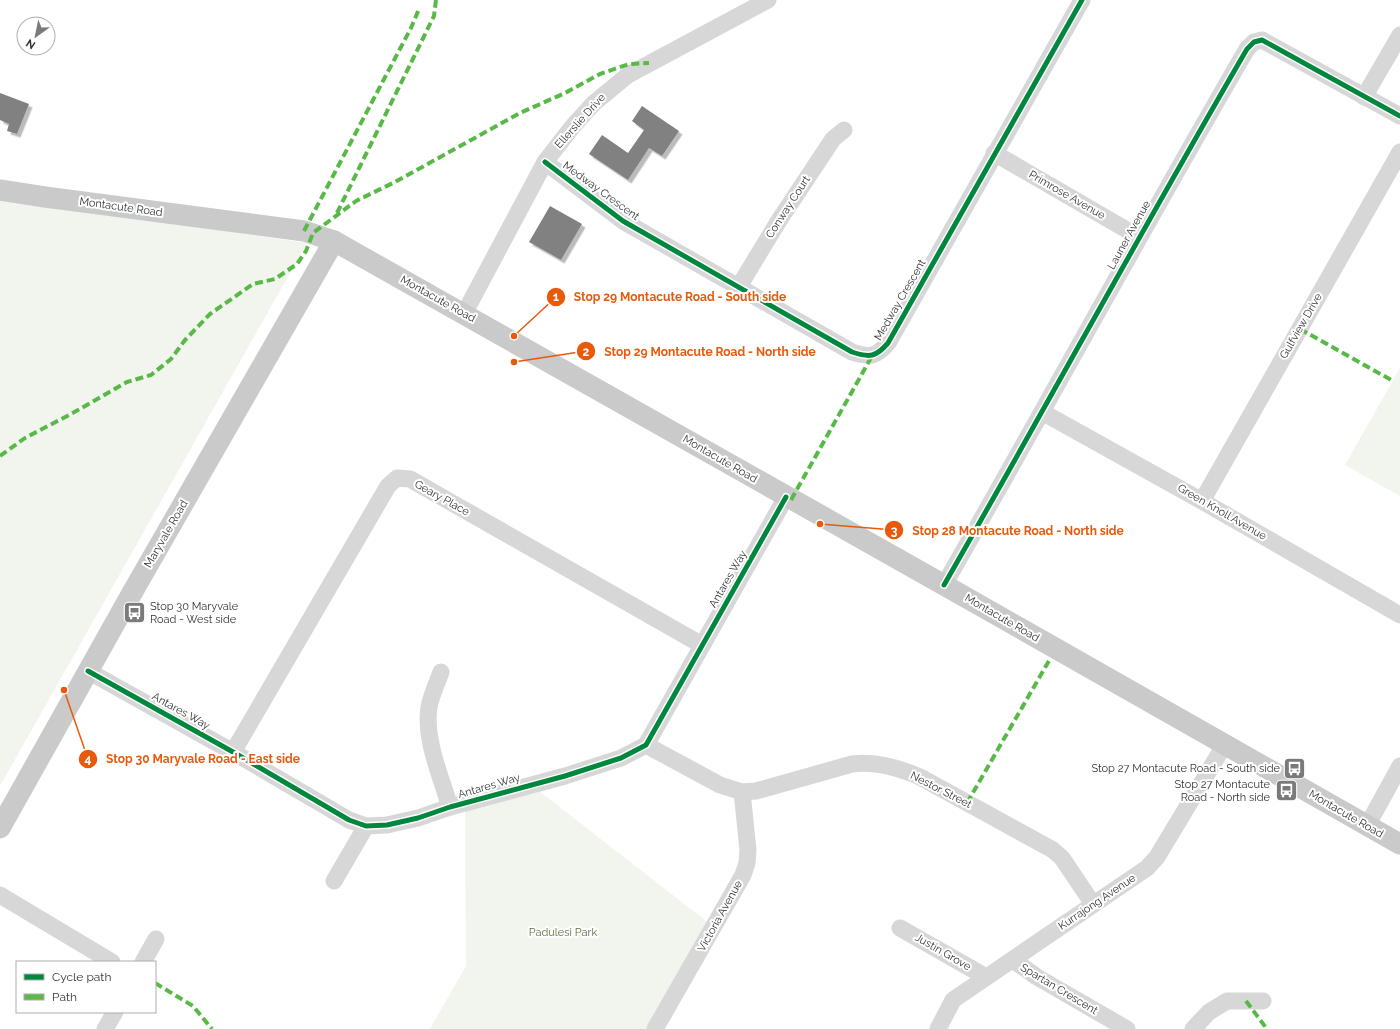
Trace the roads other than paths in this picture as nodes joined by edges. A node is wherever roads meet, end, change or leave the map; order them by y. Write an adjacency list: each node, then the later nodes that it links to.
1 (768, 0): 9 (street, Ellerslie Drive)
2 (1082, 0): 8 (street, Medway Crescent)
3 (1400, 35): 4 (street)
4 (1364, 97): 5 (street, Launer Avenue); 11 (street, Launer Avenue)
5 (1400, 116)
6 (844, 130): 13 (street, Conway Court)
7 (1400, 152): 17 (street, Gulfview Drive)
8 (994, 153): 11 (street, Primrose Avenue); 13 (street, Medway Crescent)
9 (545, 162): 13 (street, Medway Crescent); 14 (street, Ellerslie Drive)
10 (0, 190): 12 (main road, Montacute Road)
11 (1139, 237): 15 (street, Launer Avenue)
12 (334, 241): 14 (main road, Montacute Road); 21 (main road, Maryvale Road)
13 (738, 288)
14 (464, 314): 16 (main road, Montacute Road)
15 (1042, 412): 17 (street, Green Knoll Avenue); 18 (street, Launer Avenue)
16 (786, 497): 18 (main road, Montacute Road); 20 (street, Antares Way)
17 (1202, 501): 19 (street, Green Knoll Avenue)
18 (944, 585): 23 (main road, Montacute Road)
19 (1400, 615)
20 (702, 645): 24 (street, Antares Way); 25 (street, Geary Place)
21 (88, 671): 25 (street, Antares Way); 31 (main road, Maryvale Road)
22 (441, 672): 28 (street)
23 (1225, 744): 30 (main road, Montacute Road); 35 (street, Kurrajong Avenue)
24 (646, 745): 27 (street, Nestor Street); 28 (street, Antares Way)
25 (233, 752): 29 (street, Antares Way)
26 (1400, 766): 30 (street)
27 (742, 792): 35 (street, Nestor Street); 45 (street, Victoria Avenue)
28 (450, 806): 29 (street, Antares Way)
29 (366, 826): 33 (street)
30 (1367, 826): 32 (main road, Montacute Road)
31 (0, 828)
32 (1400, 844)
33 (334, 881)
34 (0, 895): 39 (street)
35 (1093, 904): 38 (street, Kurrajong Avenue)
36 (900, 928): 41 (street, Justin Grove)
37 (156, 939): 40 (street)
38 (1013, 960): 41 (street, Kurrajong Avenue); 47 (street, Spartan Crescent)
39 (110, 961)
40 (144, 961)
41 (986, 977): 46 (street, Kurrajong Avenue)
42 (1263, 1001): 48 (street)
43 (114, 1013): 44 (street)
44 (105, 1029)
45 (655, 1029)
46 (938, 1029)
47 (1127, 1029)
48 (1193, 1029)

